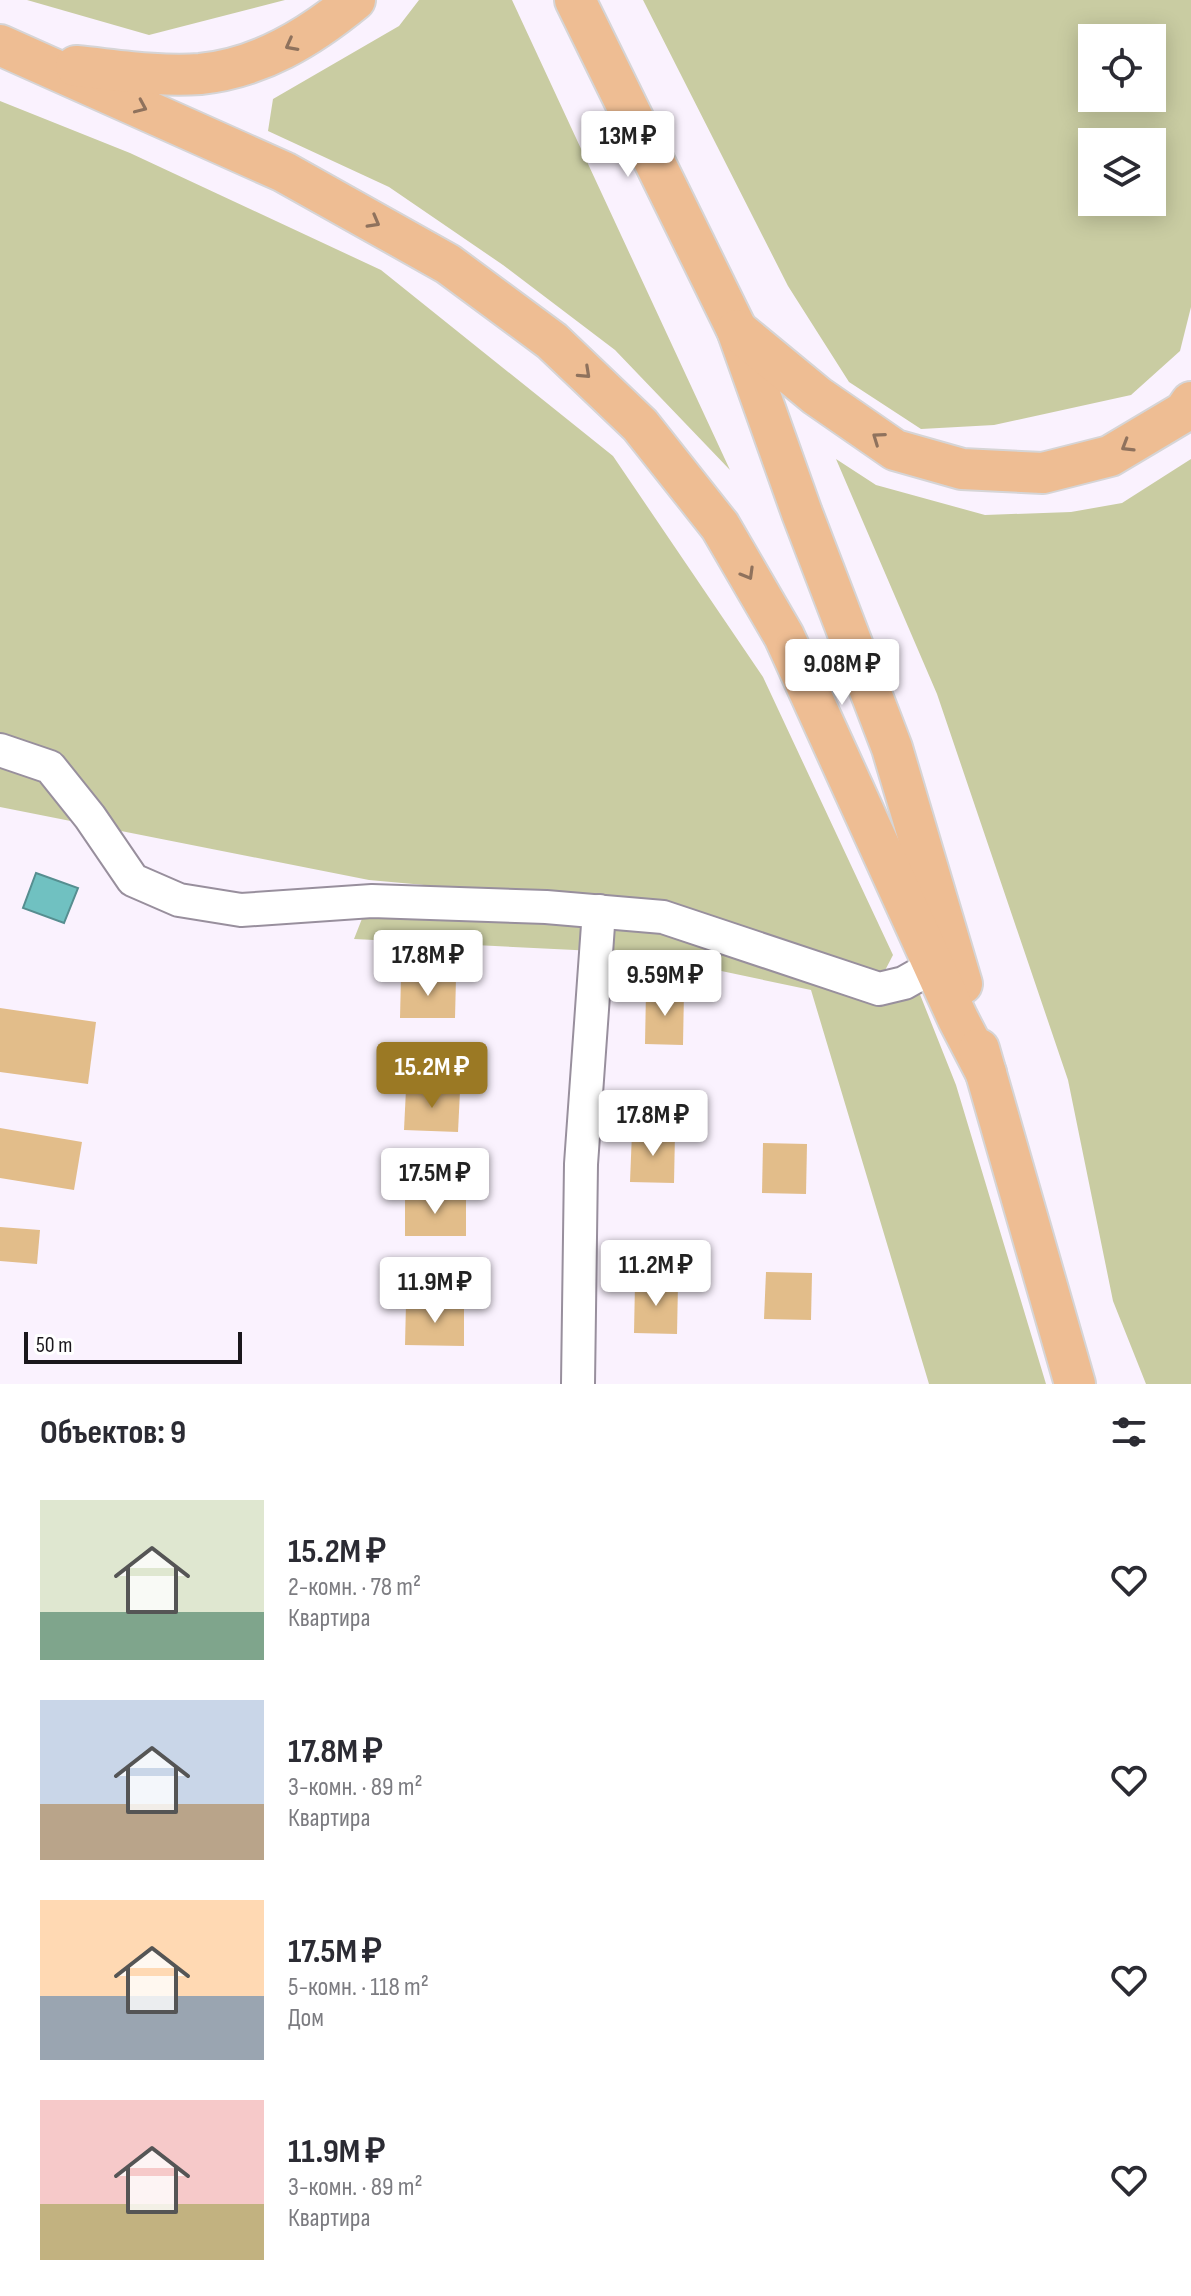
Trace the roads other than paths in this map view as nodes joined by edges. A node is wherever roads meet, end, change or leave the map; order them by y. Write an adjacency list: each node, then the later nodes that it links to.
1 (355, 0): 4 (main road, one-way to 4)
2 (575, 0): 5 (main road)
3 (0, 45): 4 (main road)
4 (45, 63): 9 (main road, one-way to 9)
5 (737, 330): 6 (main road, one-way to 5); 10 (main road)
6 (1191, 402)
7 (0, 750): 8 (street)
8 (599, 911): 9 (street); 11 (street)
9 (934, 966): 10 (main road)
10 (986, 1073): 12 (main road)
11 (578, 1384)
12 (1075, 1384)

